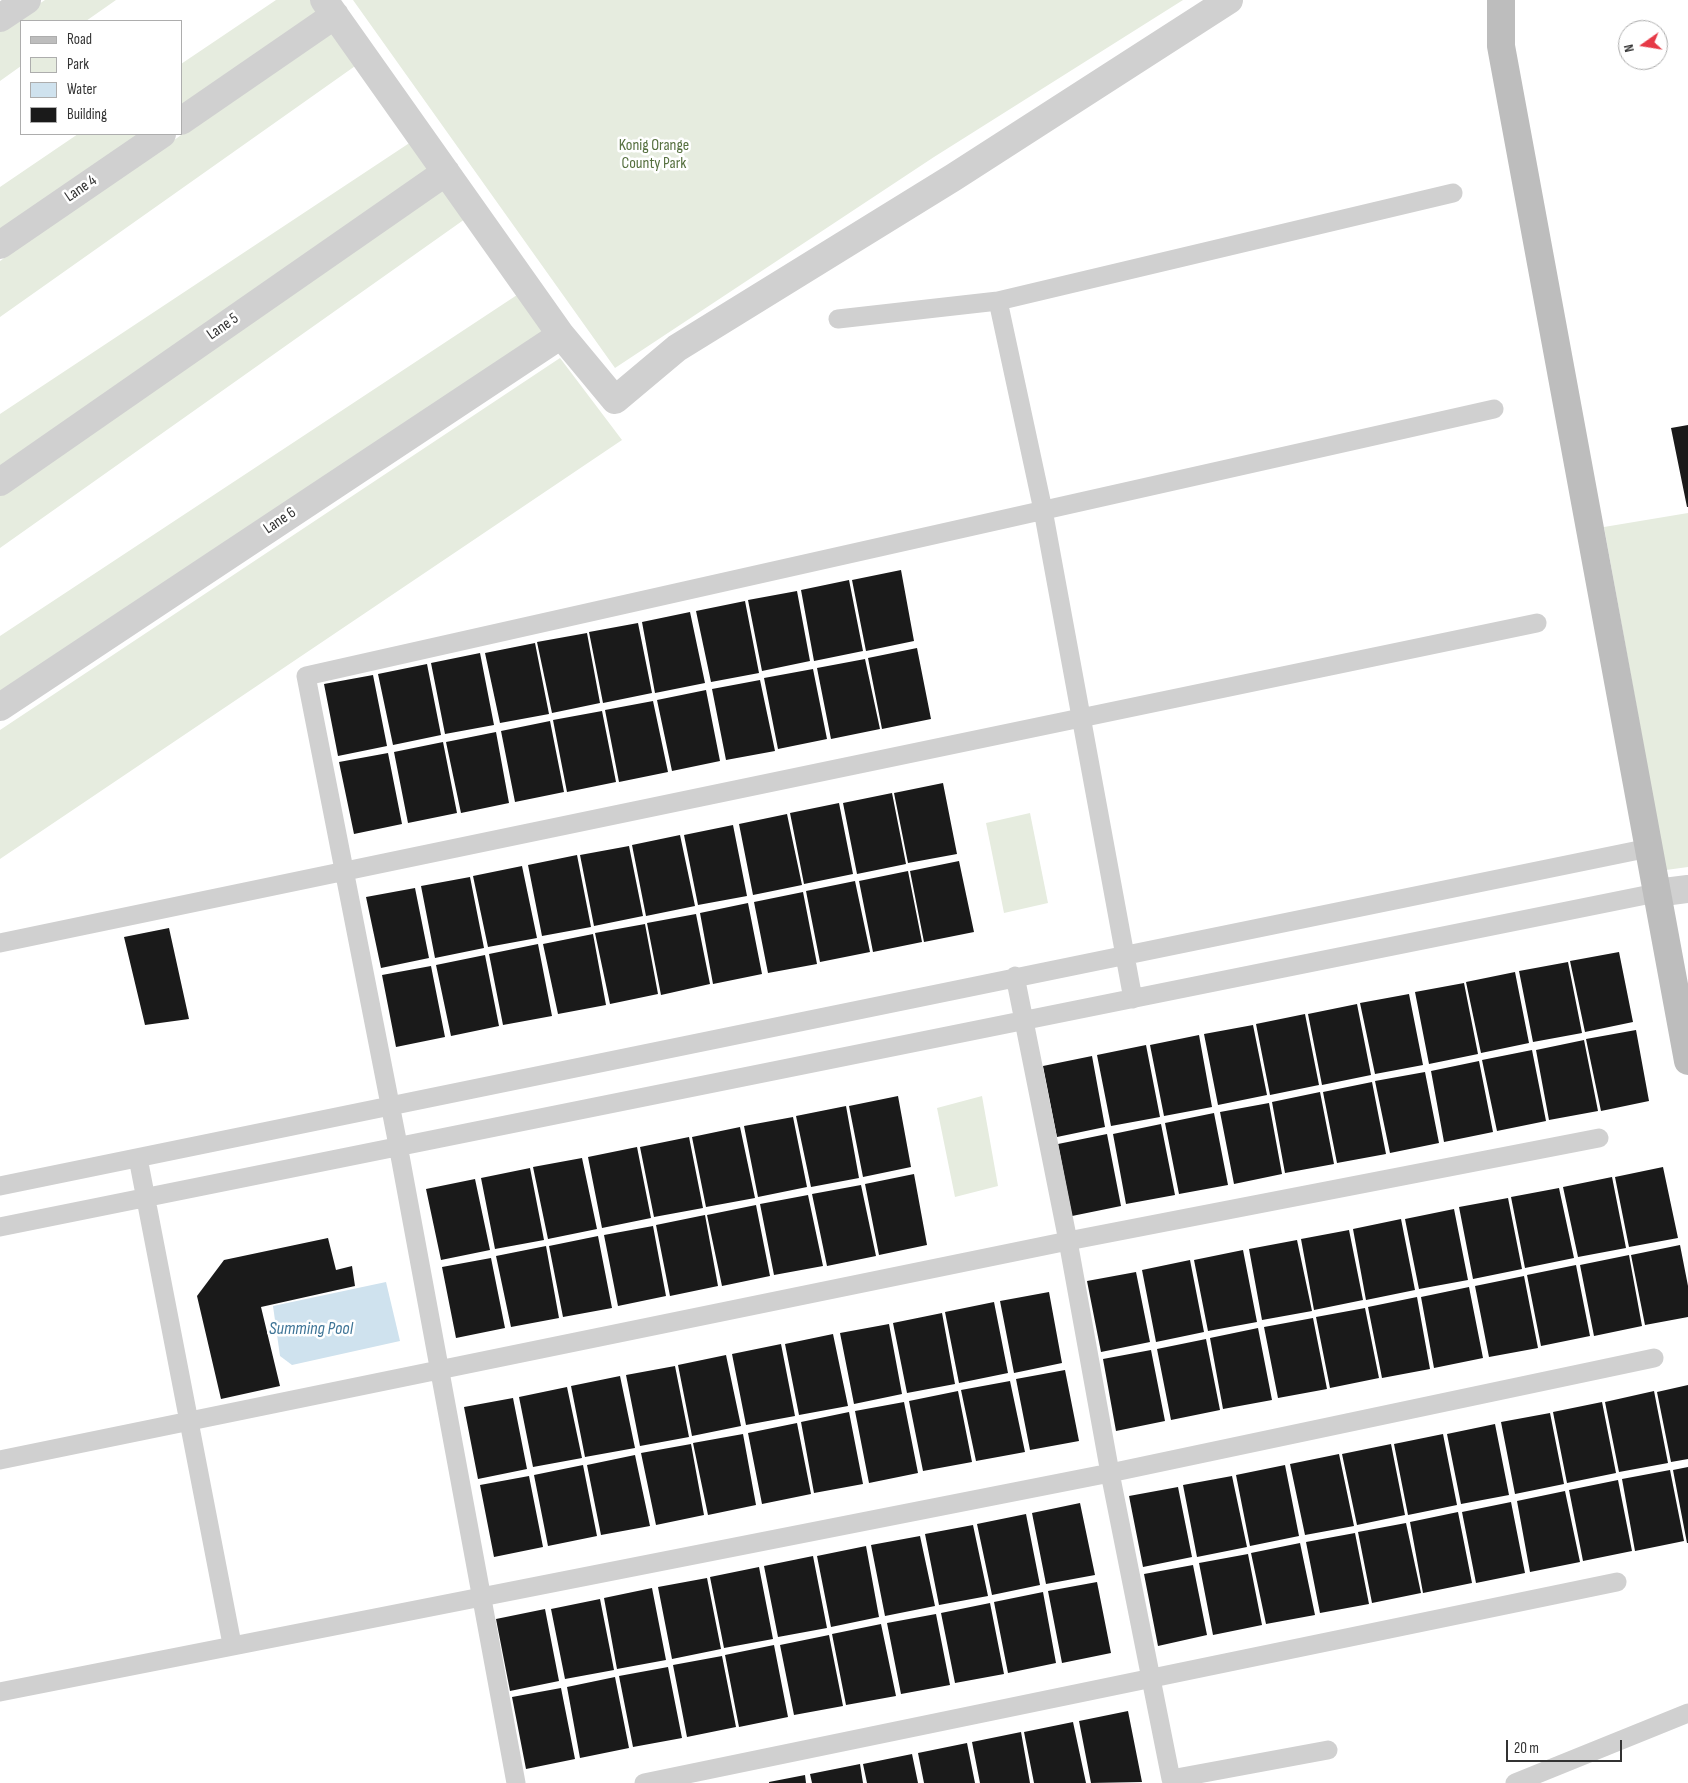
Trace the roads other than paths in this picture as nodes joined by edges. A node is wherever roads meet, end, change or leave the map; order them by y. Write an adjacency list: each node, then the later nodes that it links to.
1 (27, 0): 5 (street)
2 (1229, 0): 13 (street)
3 (1501, 0): 20 (main road)
4 (330, 8): 6 (street); 8 (street)
5 (0, 18)
6 (182, 119)
7 (161, 135): 10 (street, Lane 4)
8 (446, 172): 13 (street); 15 (street, Lane 5)
9 (1453, 193): 11 (lane)
10 (0, 245)
11 (998, 301): 12 (lane); 16 (lane)
12 (838, 319)
13 (561, 335): 18 (street, Lane 6)
14 (1494, 409): 16 (lane)
15 (0, 482)
16 (1043, 510): 19 (lane); 21 (lane)
17 (1537, 624): 19 (lane)
18 (0, 707)
19 (1081, 717): 21 (lane); 25 (lane)
20 (1648, 848): 23 (main road); 25 (lane)
21 (345, 873): 24 (lane); 30 (lane)
22 (1688, 889): 23 (street)
23 (1656, 893): 27 (lane); 29 (main road)
24 (0, 943)
25 (1126, 954): 26 (lane); 27 (lane)
26 (1015, 976): 28 (lane); 30 (lane)
27 (1133, 999): 28 (lane)
28 (1024, 1020): 32 (lane); 37 (lane)
29 (1688, 1061)
30 (390, 1105): 32 (lane); 33 (lane)
31 (1599, 1138): 37 (lane)
32 (398, 1146): 35 (lane); 39 (lane)
33 (138, 1158): 34 (lane); 35 (lane)
34 (0, 1186)
35 (147, 1198): 36 (lane); 40 (lane)
36 (0, 1227)
37 (1068, 1241): 39 (lane); 42 (lane)
38 (1654, 1358): 42 (lane)
39 (440, 1371): 40 (lane); 44 (lane)
40 (191, 1420): 41 (lane); 45 (lane)
41 (0, 1460)
42 (1110, 1473): 44 (lane); 46 (lane)
43 (1617, 1582): 46 (lane)
44 (479, 1596): 45 (lane); 51 (lane)
45 (232, 1644): 47 (lane)
46 (1152, 1679): 50 (lane); 52 (lane)
47 (0, 1692)
48 (1688, 1713): 53 (lane)
49 (1328, 1750): 50 (lane)
50 (1164, 1781)
51 (516, 1783)
52 (644, 1783)
53 (1515, 1783)

